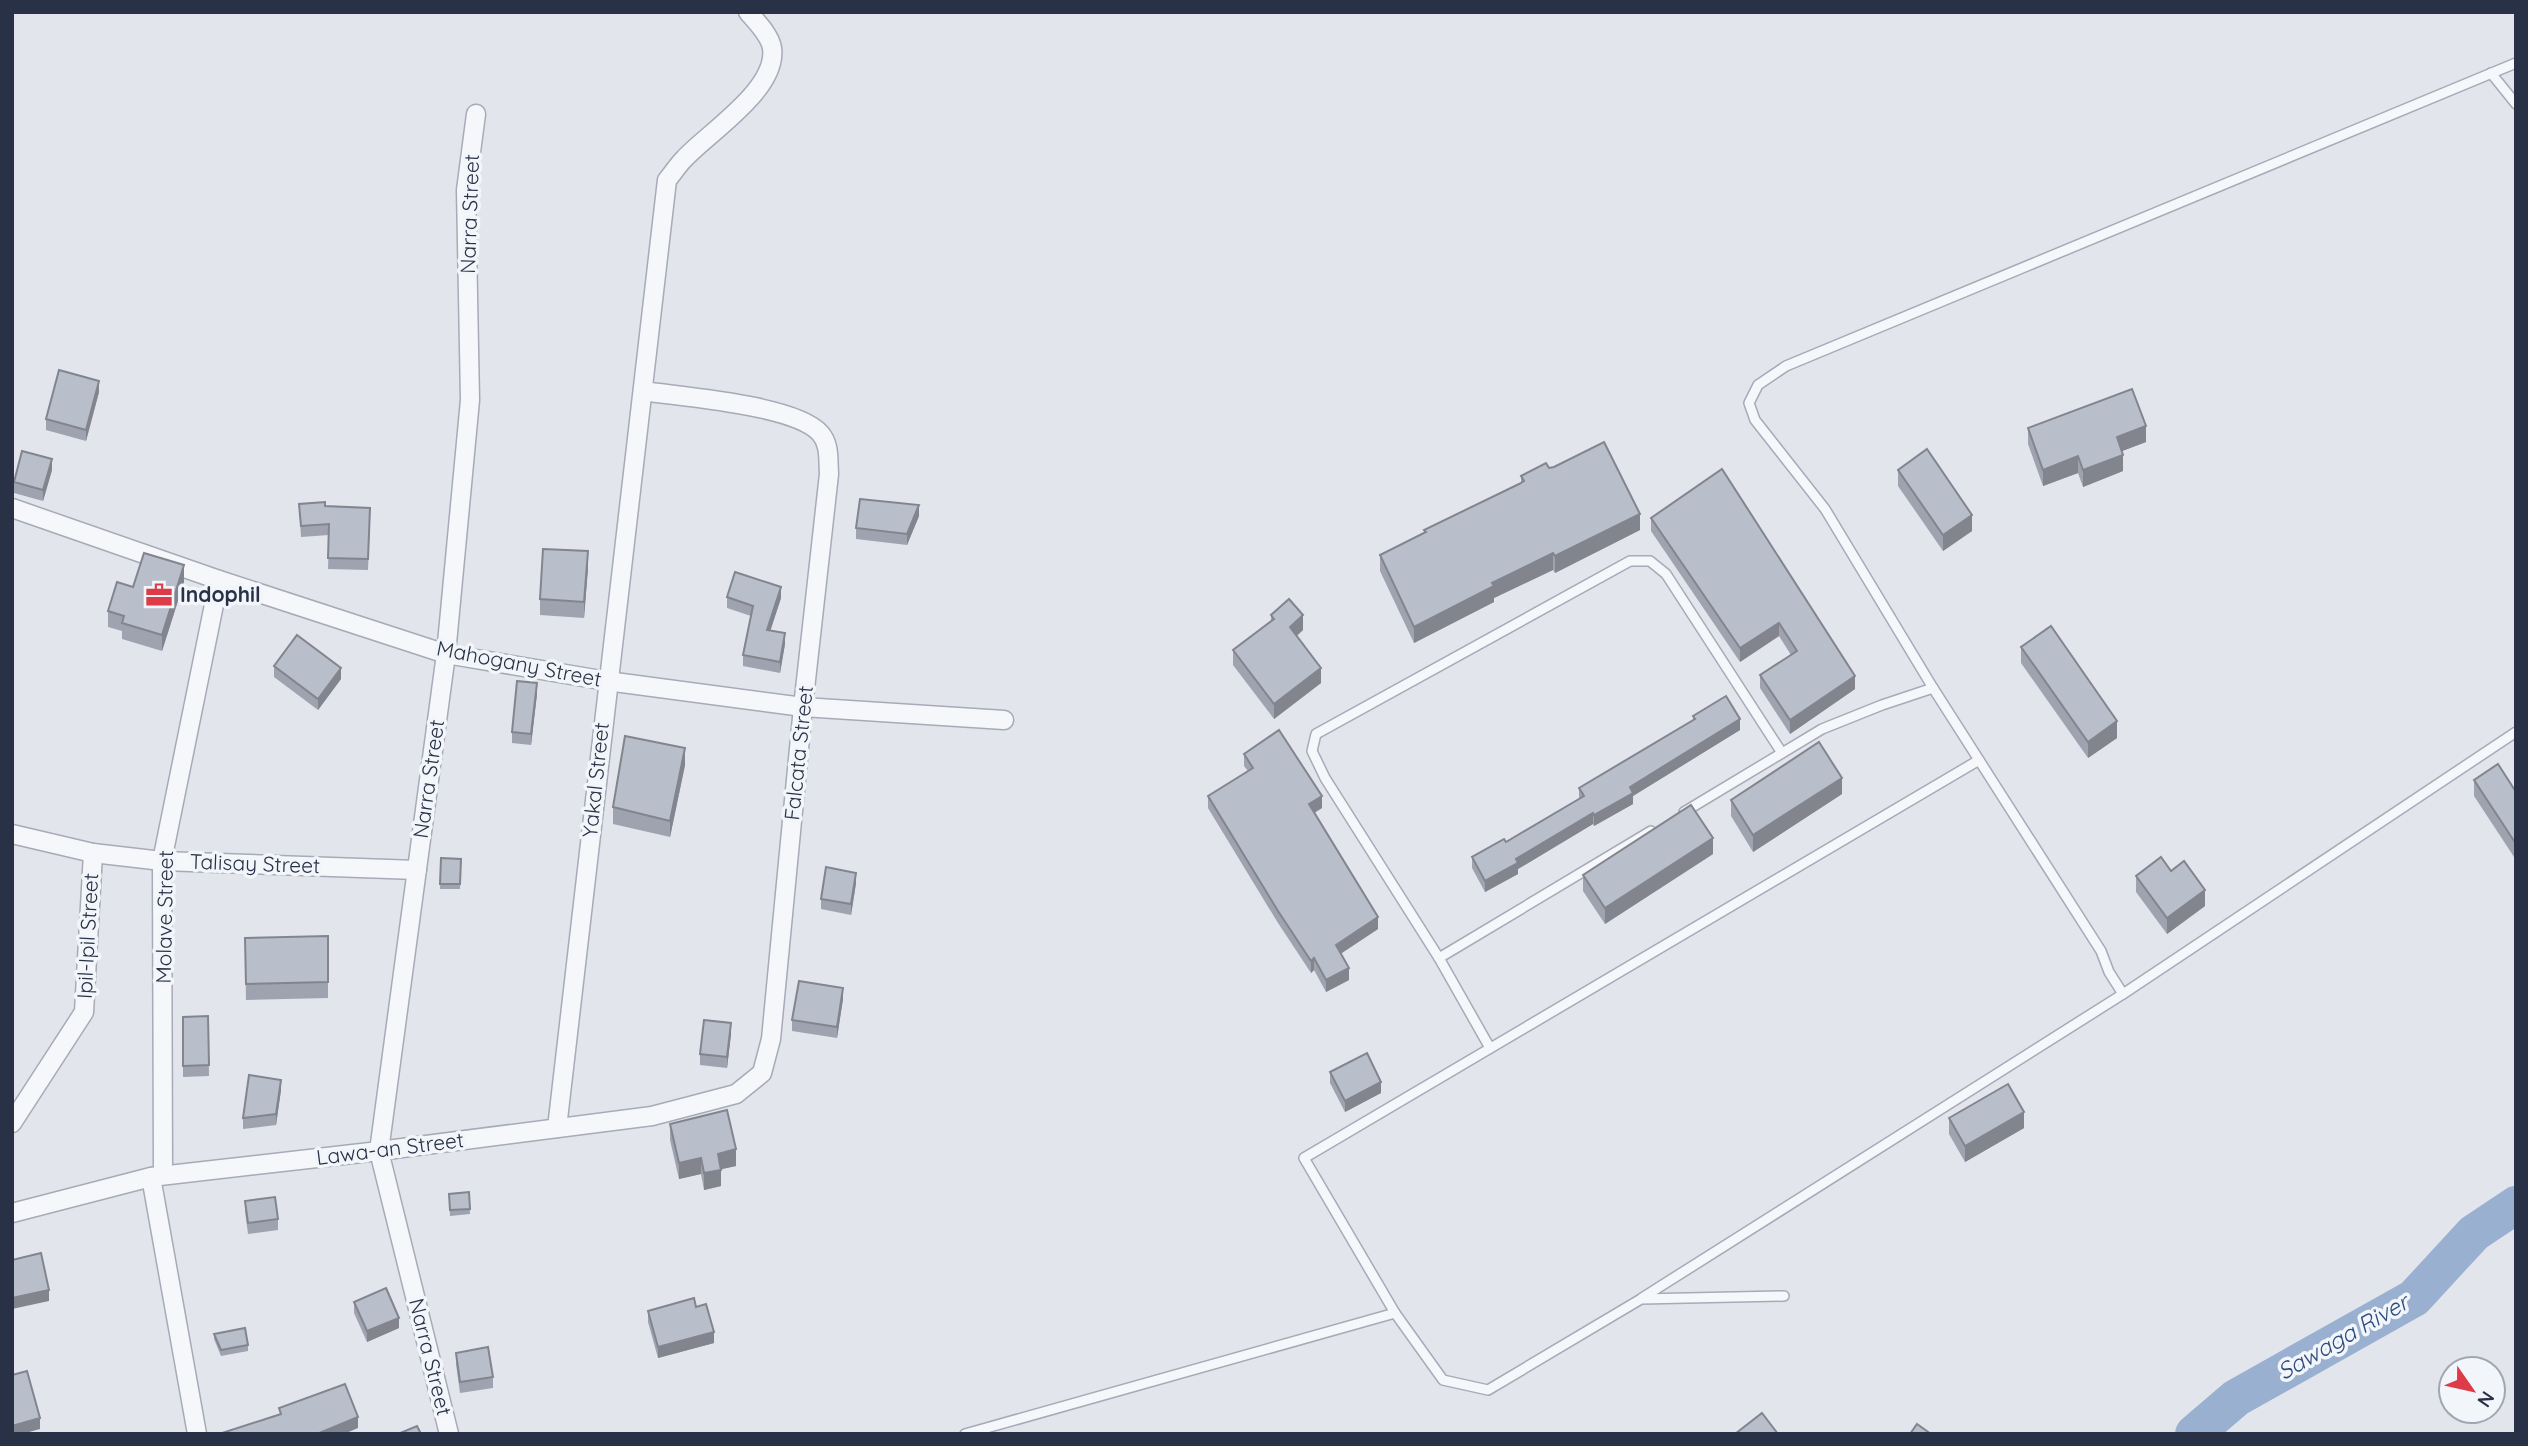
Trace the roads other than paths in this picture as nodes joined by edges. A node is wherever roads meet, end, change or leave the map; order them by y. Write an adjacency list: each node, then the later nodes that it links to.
1 (748, 12): 6 (street, Yakal Street)
2 (2516, 63): 3 (lane)
3 (2491, 73): 4 (lane); 11 (lane)
4 (2516, 104)
5 (476, 114): 9 (street, Narra Street)
6 (643, 391): 10 (street, Yakal Street); 12 (street, Falcata Street)
7 (12, 508): 8 (street, Mahogany Street)
8 (219, 580): 9 (street, Mahogany Street); 21 (street, Molave Street)
9 (446, 654): 10 (street, Mahogany Street); 22 (street, Narra Street)
10 (607, 681): 12 (street, Mahogany Street); 28 (street, Yakal Street)
11 (1933, 688): 15 (lane); 16 (lane)
12 (803, 707): 13 (street, Mahogany Street); 26 (street, Falcata Street)
13 (1004, 719)
14 (2516, 732): 24 (lane)
15 (1782, 753): 17 (lane); 23 (lane)
16 (1979, 760): 24 (lane); 25 (lane)
17 (1675, 817)
18 (1664, 824): 23 (lane)
19 (12, 834): 20 (street, Talisay Street)
20 (93, 853): 21 (street, Talisay Street); 27 (street, Ipil-Ipil Street)
21 (162, 861): 22 (street, Talisay Street); 30 (street, Molave Street)
22 (417, 870): 29 (street, Narra Street)
23 (1439, 958): 25 (lane)
24 (2123, 994): 33 (lane)
25 (1490, 1048): 34 (lane)
26 (762, 1073): 28 (street, Lawa-an Street)
27 (12, 1124)
28 (557, 1128): 29 (street, Lawa-an Street)
29 (379, 1151): 30 (street, Lawa-an Street); 36 (street, Narra Street)
30 (157, 1176): 31 (street, Lawa-an Street); 35 (street, Molave Street)
31 (12, 1213)
32 (1784, 1296): 33 (lane)
33 (1641, 1298): 34 (lane)
34 (1395, 1313): 37 (lane)
35 (197, 1434)
36 (449, 1434)
37 (965, 1434)

